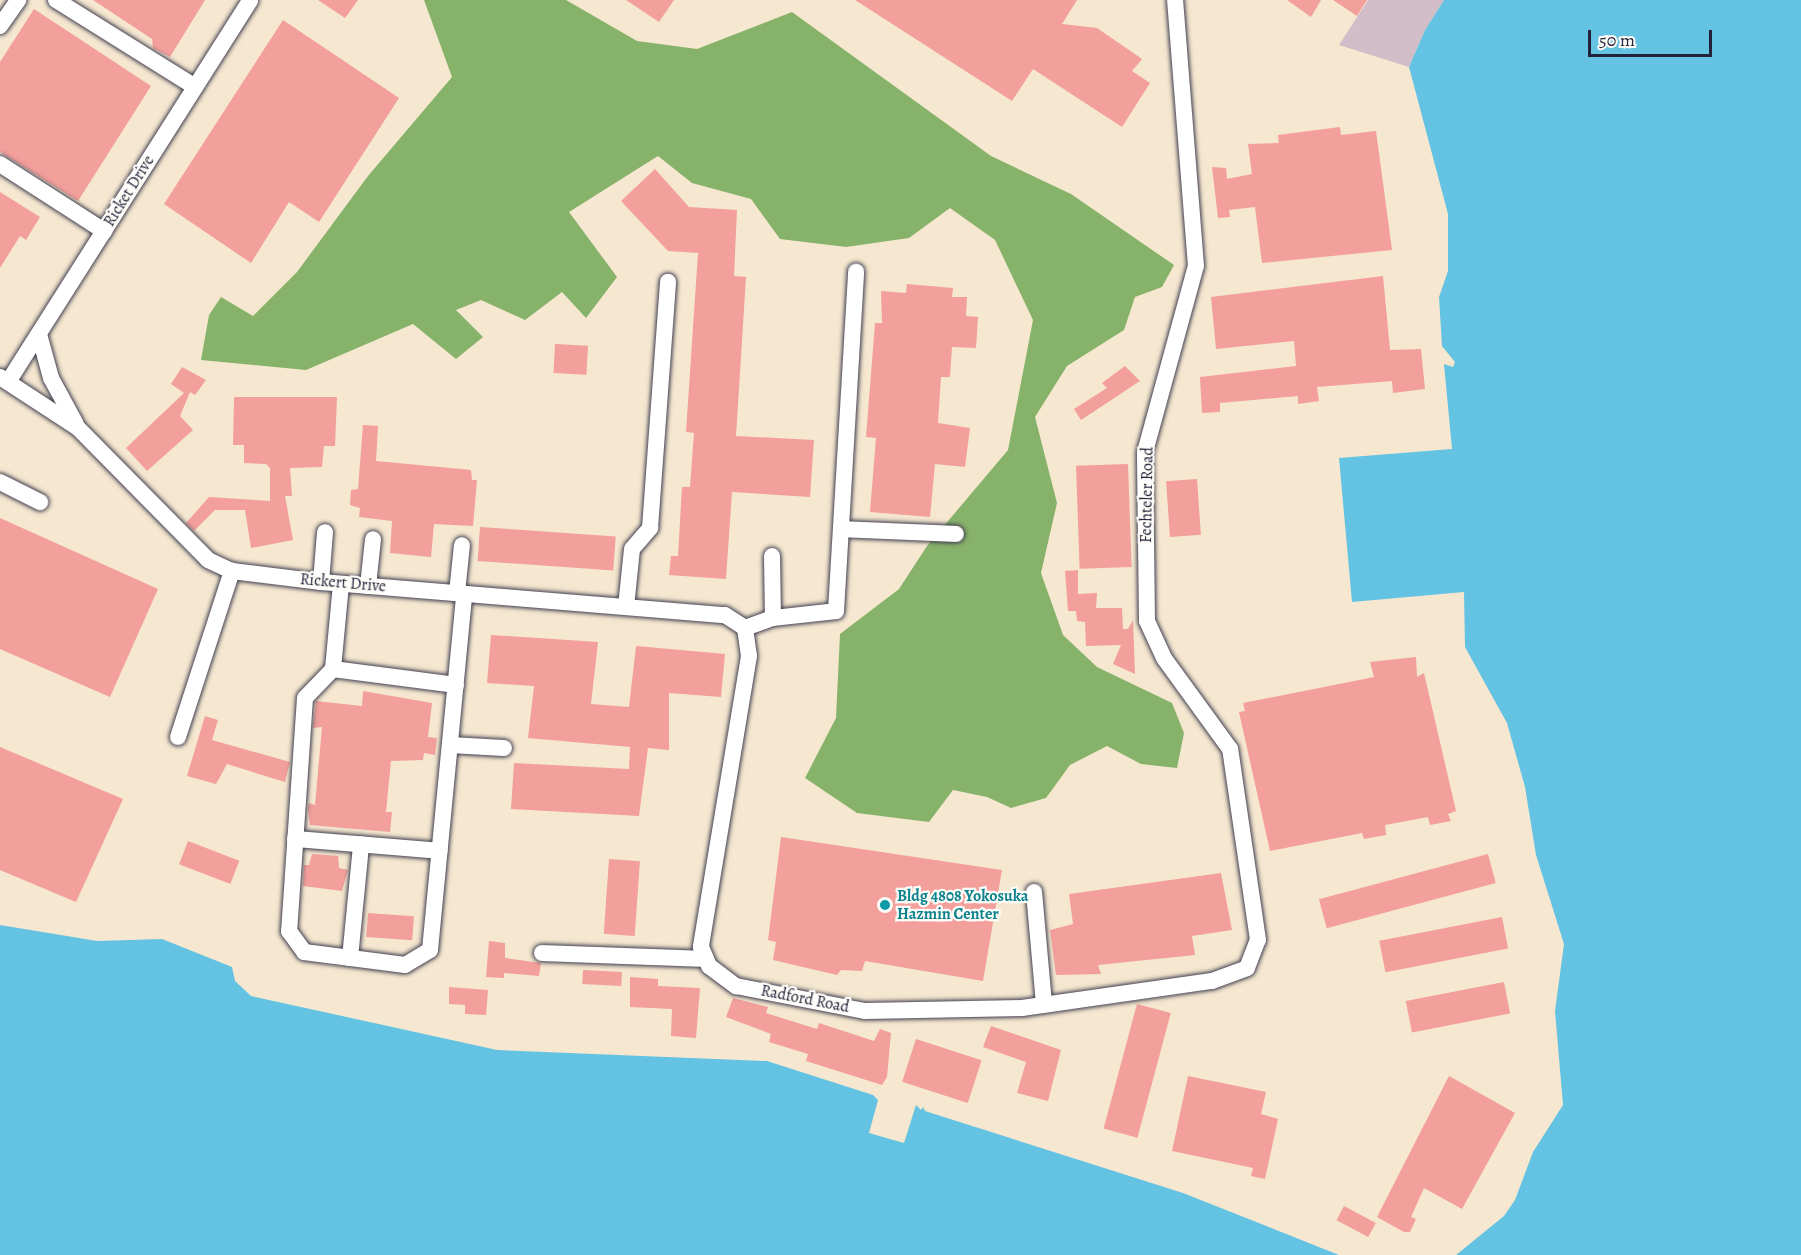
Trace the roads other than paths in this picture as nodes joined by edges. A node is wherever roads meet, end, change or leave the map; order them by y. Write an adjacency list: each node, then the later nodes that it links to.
1 (18, 0): 5 (street)
2 (56, 0): 6 (street)
3 (250, 0): 6 (street, Ricket Drive)
4 (1175, 0): 42 (street, Fechteler Road)
5 (0, 26)
6 (195, 87): 8 (street, Ricket Drive)
7 (0, 164): 8 (street)
8 (104, 231): 11 (street, Ricket Drive)
9 (856, 272): 16 (street)
10 (668, 282): 27 (street)
11 (39, 334): 12 (street, Ricket Drive); 13 (street)
12 (4, 380): 13 (street, Rickert Drive)
13 (78, 428): 22 (street, Rickert Drive)
14 (0, 482): 15 (street)
15 (40, 502)
16 (841, 529): 18 (street); 28 (street)
17 (325, 532): 23 (street)
18 (956, 534)
19 (373, 539): 25 (street)
20 (462, 545): 26 (street)
21 (772, 556): 28 (street)
22 (232, 571): 23 (street, Rickert Drive); 32 (street)
23 (321, 582): 24 (street, Rickert Drive)
24 (341, 584): 25 (street, Rickert Drive); 30 (street)
25 (368, 586): 26 (street, Rickert Drive)
26 (461, 593): 27 (street, Rickert Drive); 31 (street)
27 (626, 607): 29 (street, Rickert Drive)
28 (773, 618): 29 (street)
29 (745, 628): 41 (street)
30 (333, 669): 31 (street); 35 (street)
31 (456, 685): 33 (street)
32 (178, 737)
33 (450, 745): 34 (street); 37 (street)
34 (504, 747)
35 (295, 839): 36 (street); 40 (street)
36 (362, 845): 37 (street); 40 (street)
37 (440, 851): 40 (street)
38 (1034, 892): 43 (street)
39 (542, 953): 41 (street)
40 (351, 958)
41 (706, 959): 43 (street, Radford Road)
42 (1247, 968): 43 (street, Radford Road)
43 (1044, 1005)

